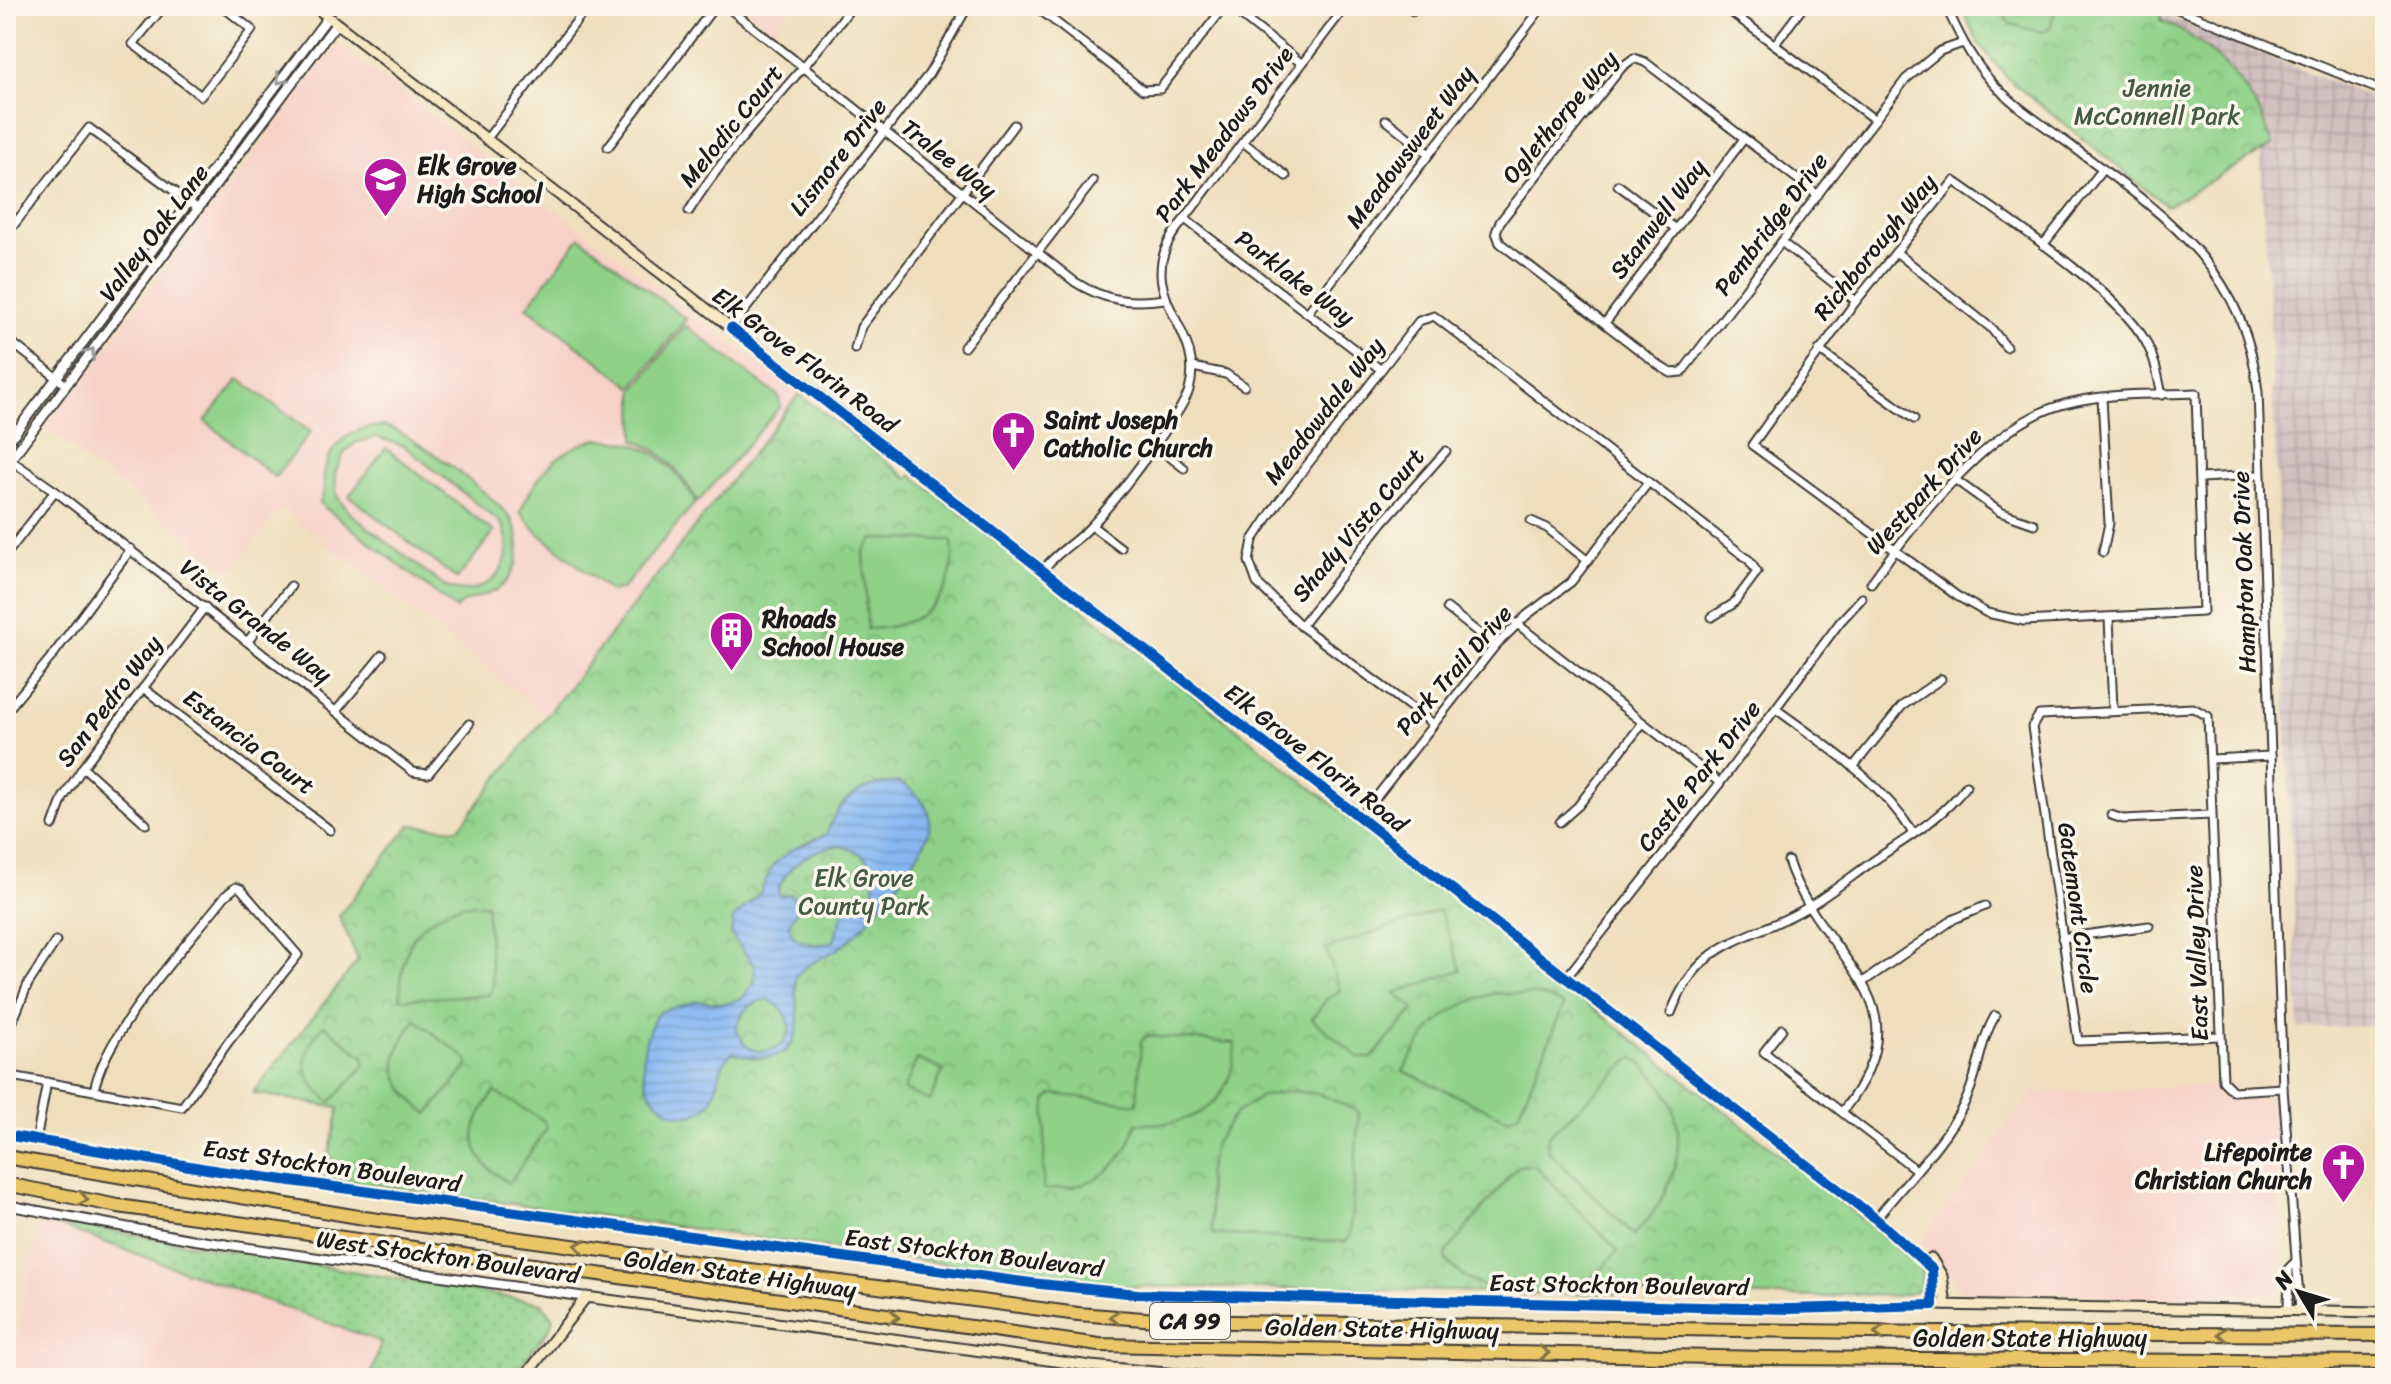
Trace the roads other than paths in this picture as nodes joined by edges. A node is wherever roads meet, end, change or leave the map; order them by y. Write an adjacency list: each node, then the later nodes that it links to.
1 (164, 6): 2 (street)
2 (222, 6)
3 (314, 6): 17 (main road, Elk Grove Florin Road)
4 (588, 6): 28 (street)
5 (715, 6): 31 (street)
6 (726, 6): 22 (street, Tralee Way)
7 (852, 6): 22 (street, Melodic Court)
8 (968, 6): 27 (street, Lismore Drive)
9 (1036, 6): 10 (street)
10 (1227, 6): 21 (street)
11 (1346, 6): 21 (street, Park Meadows Drive)
12 (1543, 6): 32 (street, Meadowsweet Way)
13 (1723, 6): 20 (street)
14 (1804, 6): 20 (street)
15 (1946, 6): 19 (street, Hampton Oak Drive)
16 (2170, 6): 23 (street)
17 (328, 17): 18 (main road, Elk Grove Florin Road); 39 (street, Valley Oak Lane, one-way to 39)
18 (336, 24): 28 (main road, Elk Grove Florin Road); 40 (street, Valley Oak Lane)
19 (1963, 43): 25 (street, Pembridge Drive); 33 (street, Hampton Oak Drive)
20 (1775, 44): 25 (street)
21 (1301, 63): 30 (street, Park Meadows Drive)
22 (805, 66): 27 (street, Tralee Way); 41 (street, Melodic Court)
23 (2385, 92)
24 (1386, 120): 32 (street)
25 (1875, 120): 38 (street, Pembridge Drive)
26 (1014, 125): 37 (street)
27 (882, 132): 37 (street, Tralee Way); 53 (street, Lismore Drive)
28 (486, 140): 53 (main road, Elk Grove Florin Road)
29 (1743, 140): 38 (street, Oglethorpe Way); 43 (street, Stanwell Way); 52 (street, Oglethorpe Way)
30 (1243, 142): 34 (street); 42 (street, Park Meadows Drive)
31 (608, 147)
32 (1428, 153): 51 (street, Meadowsweet Way)
33 (2103, 169): 46 (street); 72 (street, Hampton Oak Drive)
34 (1286, 176)
35 (1093, 181): 48 (street)
36 (1618, 185): 43 (street)
37 (961, 194): 48 (street, Tralee Way); 57 (street)
38 (1818, 195): 45 (street, Pembridge Drive)
39 (188, 202): 40 (street); 44 (street); 61 (street, Valley Oak Lane)
40 (197, 208): 62 (street, Valley Oak Lane, one-way to 40)
41 (689, 211)
42 (1185, 219): 49 (street, Park Meadows Drive); 51 (street, Parklake Way)
43 (1676, 229): 52 (street, Stanwell Way)
44 (6, 235)
45 (1784, 244): 50 (street); 52 (street, Pembridge Drive)
46 (2043, 245): 47 (street, Richborough Way); 64 (street, Richborough Way)
47 (1896, 252): 50 (street, Richborough Way); 56 (street)
48 (1038, 253): 49 (street, Tralee Way); 55 (street)
49 (1165, 299): 59 (street, Park Meadows Drive)
50 (1856, 301): 58 (street, Richborough Way)
51 (1308, 312): 60 (street, Parklake Way)
52 (1605, 323)
53 (731, 328): 86 (main road, Elk Grove Florin Road)
54 (6, 338): 61 (street)
55 (964, 347)
56 (2006, 347)
57 (855, 349)
58 (1819, 350): 66 (street); 81 (street, Richborough Way)
59 (1193, 367): 63 (street); 67 (street)
60 (1380, 369): 75 (street, Meadowdale Way); 95 (street, Meadowdale Way)
61 (56, 377): 62 (street); 68 (street, Valley Oak Lane)
62 (66, 385): 70 (street, Valley Oak Lane)
63 (1244, 386)
64 (2162, 395): 65 (street, Westpark Drive); 73 (street, Westpark Drive)
65 (2102, 398): 74 (street, Westpark Drive); 83 (street)
66 (1914, 419)
67 (1153, 444): 71 (street); 79 (street)
68 (6, 445)
69 (1446, 451): 95 (street, Shady Vista Court)
70 (7, 461): 76 (street, Vista Grande Way)
71 (1184, 468)
72 (2259, 475): 73 (street); 108 (street, Hampton Oak Drive)
73 (2200, 478): 93 (street)
74 (1957, 481): 78 (street); 81 (street, Westpark Drive)
75 (1648, 483): 85 (street, Park Trail Drive); 92 (street)
76 (55, 491): 82 (street, Vista Grande Way); 84 (street)
77 (1531, 521): 85 (street)
78 (2034, 524)
79 (1092, 526): 80 (street); 86 (street)
80 (1121, 548)
81 (1896, 548): 87 (street, Westpark Drive); 93 (street)
82 (131, 549): 90 (street, Vista Grande Way); 104 (street)
83 (2103, 552)
84 (6, 555)
85 (1588, 561): 94 (street, Park Trail Drive)
86 (1043, 570): 116 (main road, Elk Grove Florin Road)
87 (1871, 583)
88 (291, 586): 96 (street)
89 (1862, 598): 101 (street, Castle Park Drive)
90 (205, 607): 96 (street, Vista Grande Way); 100 (street, San Pedro Way)
91 (1447, 608): 97 (street)
92 (1712, 617)
93 (2109, 618): 102 (street)
94 (1516, 623): 97 (street, Park Trail Drive); 107 (street)
95 (1301, 626): 105 (street, Meadowdale Way)
96 (248, 641): 103 (street, Vista Grande Way)
97 (1495, 646): 105 (street, Park Trail Drive)
98 (382, 655): 103 (street)
99 (1941, 679): 111 (street)
100 (143, 688): 110 (street, San Pedro Way); 120 (street, Estancia Court)
101 (1776, 709): 111 (street); 112 (street, Castle Park Drive)
102 (2113, 709): 109 (street, East Valley Drive); 126 (street, Gatemont Circle)
103 (337, 710): 106 (street, Vista Grande Way)
104 (6, 712)
105 (1432, 723): 116 (street, Park Trail Drive)
106 (469, 724)
107 (1642, 724): 112 (street); 117 (street)
108 (2271, 756): 109 (street); 137 (street, Hampton Oak Drive)
109 (2212, 759): 115 (street, East Valley Drive)
110 (83, 767): 118 (street); 119 (street, San Pedro Way)
111 (1853, 767): 121 (street)
112 (1720, 783): 128 (street, Castle Park Drive)
113 (1966, 786): 121 (street)
114 (2111, 815): 115 (street)
115 (2211, 815): 133 (street, East Valley Drive)
116 (1360, 818): 128 (main road, Elk Grove Florin Road)
117 (1560, 822)
118 (146, 824)
119 (53, 825)
120 (330, 830)
121 (1913, 833): 123 (street)
122 (1788, 861): 123 (street)
123 (1809, 906): 129 (street); 130 (street)
124 (1985, 906): 129 (street)
125 (2149, 926): 126 (street)
126 (2062, 938): 133 (street, Gatemont Circle)
127 (56, 941): 134 (street)
128 (1566, 978): 146 (main road, Elk Grove Florin Road)
129 (1863, 982): 139 (street)
130 (1671, 1013)
131 (1995, 1016): 143 (street)
132 (1782, 1029): 139 (street)
133 (2221, 1036): 137 (street, East Valley Drive)
134 (6, 1038)
135 (6, 1075): 136 (street)
136 (47, 1082): 138 (street); 141 (street)
137 (2283, 1088): 147 (street, Hampton Oak Drive)
138 (94, 1091): 138 (street)
139 (1842, 1112): 143 (street)
140 (6, 1135): 141 (street, East Stockton Boulevard)
141 (36, 1141): 149 (street, East Stockton Boulevard)
142 (6, 1157): 154 (highway, Golden State Highway / CA 99, one-way to 142)
143 (1915, 1169): 146 (street)
144 (6, 1184): 155 (highway, Golden State Highway / CA 99, one-way to 155)
145 (6, 1205): 148 (street, West Stockton Boulevard)
146 (1876, 1219): 149 (main road, Elk Grove Florin Road); 150 (main road, Elk Grove Florin Road)
147 (2294, 1263): 151 (street, Hampton Oak Drive); 152 (street, Hampton Oak Drive)
148 (586, 1297): 156 (main road); 157 (main road, West Stockton Boulevard)
149 (1933, 1305): 150 (main road, East Stockton Boulevard)
150 (1946, 1305): 151 (main road, East Stockton Boulevard)
151 (2288, 1309): 152 (main road, East Stockton Boulevard)
152 (2300, 1310): 153 (main road, East Stockton Boulevard)
153 (2385, 1312)
154 (2385, 1335)
155 (2385, 1362)
156 (524, 1378)
157 (1220, 1378)

